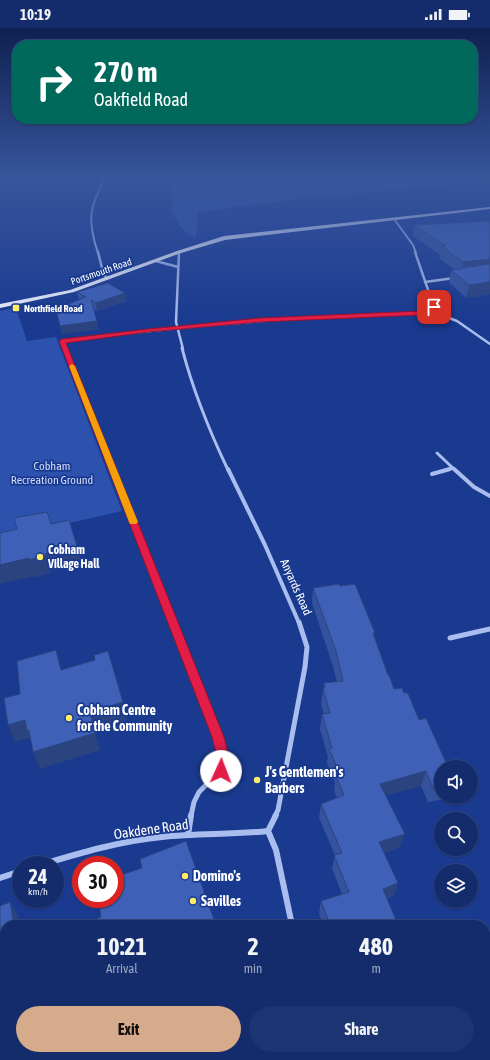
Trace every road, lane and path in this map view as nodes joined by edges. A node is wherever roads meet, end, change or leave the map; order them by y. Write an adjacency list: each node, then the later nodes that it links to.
1 (90, 225): 8 (street)
2 (339, 225): 4 (main road, Portsmouth Road)
3 (399, 225): 9 (street)
4 (179, 252): 5 (main road, Portsmouth Road); 6 (street, Anyards Road)
5 (156, 261): 6 (street); 8 (main road, Portsmouth Road)
6 (178, 267): 12 (street, Anyards Road)
7 (461, 277): 9 (street)
8 (107, 279): 10 (main road, Portsmouth Road)
9 (425, 282): 11 (street)
10 (0, 306)
11 (431, 311): 12 (street); 13 (street)
12 (177, 327): 20 (street, Anyards Road); 21 (street)
13 (490, 344)
14 (437, 453): 15 (street)
15 (453, 468): 16 (street); 17 (street)
16 (432, 474)
17 (490, 496)
18 (490, 629): 19 (street)
19 (450, 638)
20 (268, 831): 21 (street, Oakdene Road); 25 (street)
21 (188, 835): 22 (street, Oakdene Road)
22 (64, 857)
23 (12, 874): 24 (street)
24 (0, 878)
25 (291, 920)

